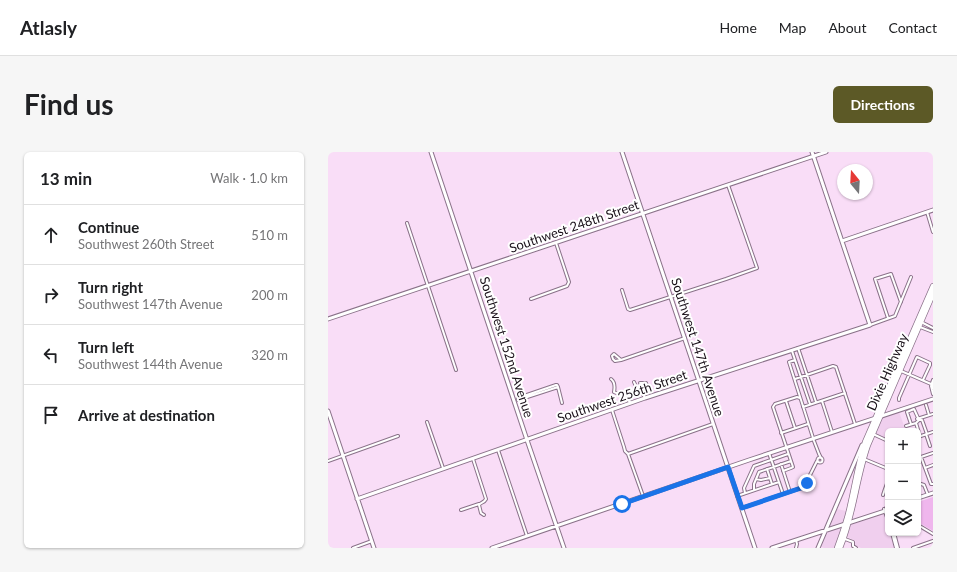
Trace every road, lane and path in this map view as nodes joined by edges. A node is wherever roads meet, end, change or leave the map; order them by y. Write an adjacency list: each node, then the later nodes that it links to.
1 (431, 152): 14 (street, Southwest 152nd Avenue)
2 (622, 152): 9 (street, Southwest 147th Avenue)
3 (812, 152): 5 (street)
4 (826, 152): 5 (street, Southwest 248th Street)
5 (814, 156): 6 (street, Southwest 248th Street); 12 (street)
6 (728, 185): 9 (street, Southwest 248th Street); 20 (street)
7 (933, 210): 8 (street)
8 (927, 212): 11 (street); 12 (street)
9 (643, 214): 13 (street, Southwest 248th Street); 20 (street, Southwest 147th Avenue)
10 (407, 223): 16 (street)
11 (933, 232)
12 (842, 241): 26 (street)
13 (556, 243): 14 (street, Southwest 248th Street); 21 (street)
14 (471, 271): 16 (street, Southwest 248th Street); 90 (street, Southwest 152nd Avenue)
15 (911, 277): 22 (street)
16 (428, 286): 24 (street, Southwest 248th Street); 35 (street)
17 (933, 286): 70 (highway, Dixie Highway)
18 (622, 290): 20 (street)
19 (933, 294): 25 (highway, Dixie Highway)
20 (671, 296): 30 (street, Southwest 147th Avenue)
21 (532, 299)
22 (901, 302): 23 (street, Southwest 256th Street); 23 (street)
23 (888, 318): 26 (street, Southwest 256th Street)
24 (328, 319)
25 (922, 320): 27 (highway, Dixie Highway); 28 (street)
26 (870, 325): 31 (street, Southwest 256th Street)
27 (919, 326): 29 (street); 36 (highway, Dixie Highway)
28 (933, 328)
29 (933, 332)
30 (685, 338): 33 (street); 42 (street, Southwest 147th Avenue)
31 (798, 348): 32 (street, Southwest 256th Street); 38 (street)
32 (792, 350): 34 (street); 42 (street, Southwest 256th Street)
33 (621, 360)
34 (795, 360): 39 (street); 41 (street)
35 (456, 370)
36 (900, 370): 37 (street); 65 (highway, Dixie Highway)
37 (909, 374): 43 (street); 43 (street); 57 (street)
38 (807, 375): 39 (street); 49 (street); 59 (street)
39 (801, 377): 41 (street); 62 (street)
40 (611, 379): 61 (street)
41 (794, 379): 53 (street)
42 (699, 380): 52 (street, Southwest 256th Street); 75 (street, Southwest 147th Avenue)
43 (923, 380): 46 (street)
44 (933, 380): 46 (street)
45 (634, 382): 47 (street)
46 (932, 384): 48 (street); 51 (street)
47 (636, 387): 50 (street); 50 (street)
48 (933, 388)
49 (845, 393): 56 (street); 77 (street)
50 (643, 394): 52 (street)
51 (933, 394)
52 (645, 398): 61 (street, Southwest 256th Street)
53 (800, 398): 58 (street); 64 (street)
54 (518, 399): 60 (street)
55 (933, 399): 68 (street)
56 (822, 400): 59 (street); 82 (street)
57 (899, 400)
58 (786, 401): 80 (street); 84 (street)
59 (816, 402): 62 (street)
60 (562, 403)
61 (631, 403): 66 (street, Southwest 256th Street)
62 (810, 404): 64 (street)
63 (926, 405): 69 (street)
64 (803, 407): 76 (street)
65 (883, 408): 68 (highway); 70 (highway, Dixie Highway)
66 (612, 410): 90 (street, Southwest 256th Street); 99 (street)
67 (328, 413): 102 (street)
68 (888, 413): 70 (street)
69 (932, 415): 71 (street)
70 (878, 416): 72 (highway, Dixie Highway); 85 (highway, Dixie Highway)
71 (918, 419): 74 (street); 78 (street); 86 (street)
72 (871, 421): 77 (street); 85 (highway, Dixie Highway)
73 (428, 422): 115 (street)
74 (916, 423): 78 (street); 81 (street)
75 (713, 424): 99 (street); 113 (street, Southwest 147th Avenue)
76 (808, 424): 80 (street); 89 (street)
77 (855, 424): 82 (street)
78 (911, 424): 79 (street)
79 (906, 426)
80 (795, 428): 84 (street)
81 (917, 428)
82 (832, 432): 89 (street)
83 (933, 432): 86 (street)
84 (781, 433): 95 (street)
85 (870, 434): 91 (street); 105 (highway, Dixie Highway); 105 (street)
86 (926, 434): 88 (street); 93 (street)
87 (398, 436): 102 (street)
88 (921, 436)
89 (813, 438): 95 (street); 101 (street)
90 (527, 440): 96 (street, Southwest 256th Street); 143 (street, Southwest 152nd Avenue)
91 (885, 440)
92 (933, 440): 93 (street)
93 (928, 441): 94 (street)
94 (930, 446)
95 (786, 447): 97 (street); 100 (street)
96 (498, 450): 104 (street, Southwest 256th Street); 149 (street)
97 (769, 453): 106 (street); 113 (street)
98 (933, 453): 114 (street)
99 (628, 454): 132 (street)
100 (788, 454): 106 (street); 108 (street)
101 (818, 454): 103 (street); 109 (street)
102 (343, 456): 107 (street); 136 (street)
103 (821, 458): 109 (street); 109 (street)
104 (473, 459): 115 (street, Southwest 256th Street); 137 (street)
105 (860, 459): 117 (street); 142 (highway, Dixie Highway); 146 (street)
106 (772, 460): 112 (street); 128 (street)
107 (328, 461)
108 (791, 461): 110 (street); 118 (street)
109 (818, 461): 127 (street)
110 (781, 464): 112 (street); 118 (street)
111 (933, 465): 114 (street)
112 (774, 466): 116 (street); 121 (street)
113 (728, 467): 132 (street); 133 (street, Southwest 147th Avenue)
114 (925, 468): 124 (street)
115 (443, 469): 136 (street, Southwest 256th Street)
116 (767, 469): 119 (street); 120 (street)
117 (885, 469)
118 (783, 471): 127 (street)
119 (770, 478): 120 (street); 122 (street)
120 (756, 479): 126 (street)
121 (779, 482): 122 (street); 129 (street)
122 (772, 484): 126 (street)
123 (921, 484): 131 (street)
124 (932, 484)
125 (885, 489): 134 (street)
126 (754, 490): 128 (street)
127 (790, 492): 129 (street)
128 (745, 493): 133 (street)
129 (783, 494): 138 (street)
130 (933, 494): 131 (street)
131 (928, 495): 135 (street)
132 (643, 496): 143 (street)
133 (737, 496): 138 (street, Southwest 147th Avenue)
134 (884, 496)
135 (921, 498)
136 (358, 499): 153 (street)
137 (480, 504): 139 (street); 141 (street)
138 (742, 508): 159 (street, Southwest 147th Avenue)
139 (461, 510)
140 (885, 511): 142 (street)
141 (484, 515)
142 (848, 522): 144 (street); 147 (highway); 151 (highway)
143 (557, 526): 149 (street); 158 (street, Southwest 152nd Avenue)
144 (838, 526): 146 (street); 147 (street)
145 (921, 527): 148 (street)
146 (826, 530): 152 (street); 162 (street)
147 (844, 530): 163 (highway)
148 (933, 534)
149 (527, 536): 157 (street)
150 (894, 536): 166 (street)
151 (844, 538): 164 (highway); 165 (street)
152 (796, 540): 160 (street); 161 (street)
153 (372, 542): 155 (street); 156 (street)
154 (933, 542): 167 (street)
155 (352, 548)
156 (374, 548)
157 (492, 548)
158 (564, 548)
159 (755, 548)
160 (772, 548)
161 (796, 548)
162 (818, 548)
163 (837, 548)
164 (840, 548)
165 (856, 548)
166 (897, 548)
167 (913, 548)

